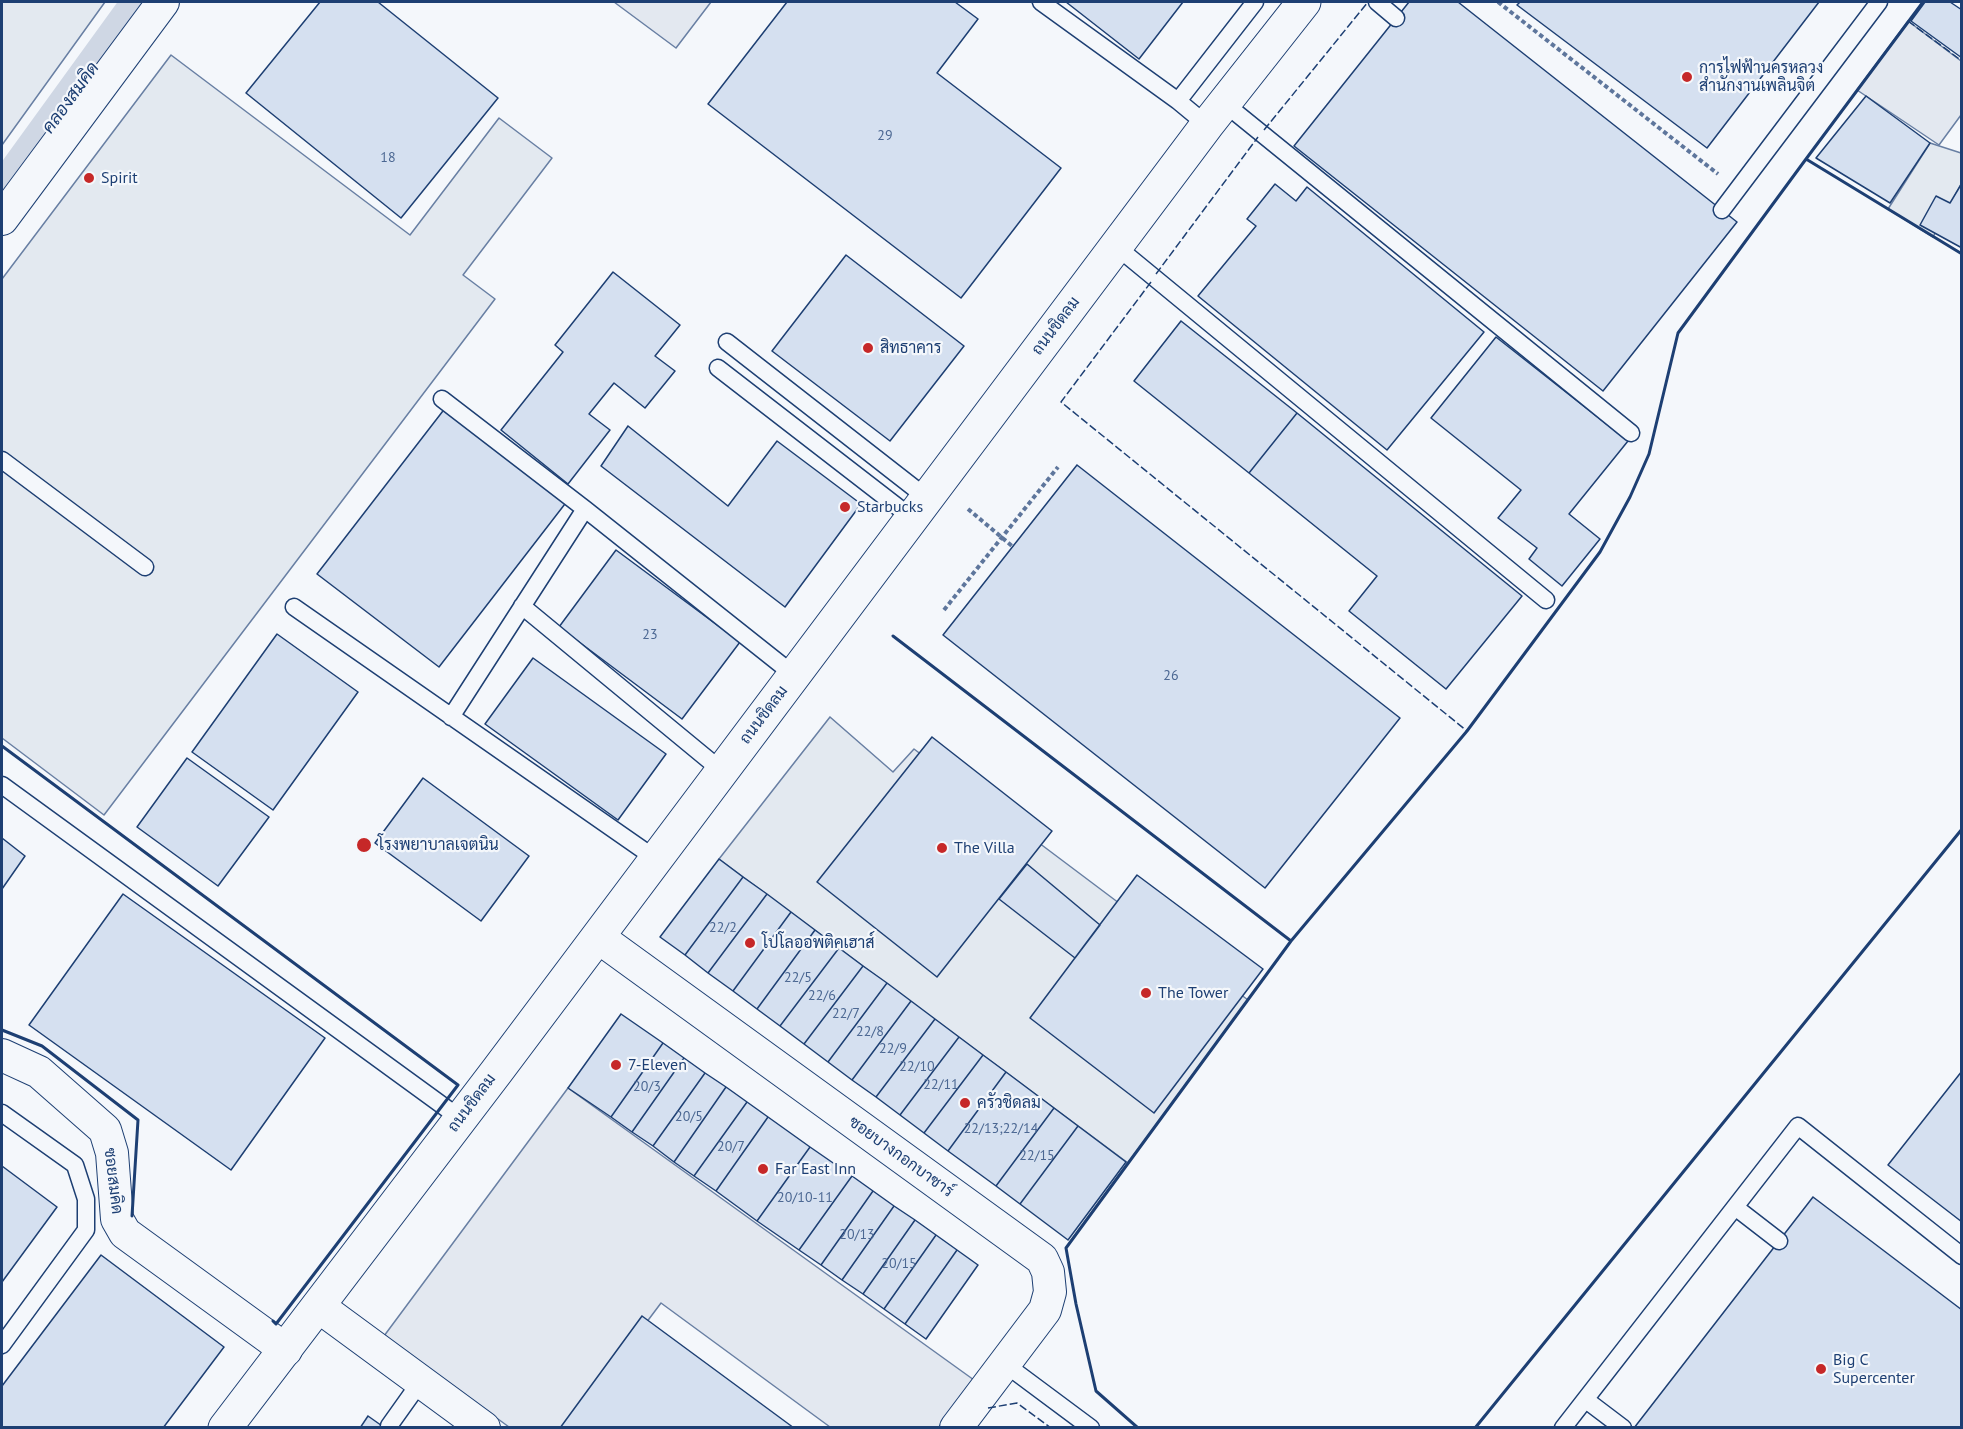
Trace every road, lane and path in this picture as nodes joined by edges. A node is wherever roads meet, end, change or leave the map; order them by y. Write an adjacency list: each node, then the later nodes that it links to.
1 (162, 2): 14 (street)
2 (1041, 2): 10 (lane)
3 (1255, 2): 10 (lane)
4 (1304, 2): 11 (street, ถนนชิดลม)
5 (1377, 2): 9 (lane)
6 (1498, 2): 8 (path)
7 (1879, 2): 12 (lane)
8 (1506, 4): 12 (path)
9 (1396, 18)
10 (1178, 101): 11 (lane)
11 (1215, 114): 15 (street, ถนนชิดลม); 19 (lane)
12 (1738, 189): 13 (lane)
13 (1722, 210)
14 (2, 219)
15 (1116, 247): 22 (street, ถนนชิดลม); 28 (lane)
16 (727, 342): 22 (lane)
17 (718, 368): 22 (lane)
18 (442, 399): 23 (lane)
19 (1631, 433)
20 (2, 460): 27 (lane)
21 (1058, 467): 25 (path)
22 (920, 508): 32 (street, ถนนชิดลม)
23 (585, 509): 29 (lane); 32 (lane)
24 (968, 509): 25 (path)
25 (1003, 538): 26 (path); 31 (path)
26 (1012, 546)
27 (145, 567)
28 (1546, 600)
29 (522, 606): 33 (lane); 34 (lane)
30 (294, 607): 33 (lane)
31 (944, 610)
32 (794, 675): 34 (street, ถนนชิดลม)
33 (451, 717): 36 (lane)
34 (722, 771): 36 (street, ถนนชิดลม)
35 (2, 785): 40 (lane)
36 (656, 859): 37 (street, ถนนชิดลม)
37 (598, 937): 40 (street, ถนนชิดลม); 47 (street, ซอยบางกอกบาซาร์)
38 (2, 1055): 46 (street, ซอยสมคิด)
39 (2, 1113): 45 (lane)
40 (460, 1119): 44 (street, ถนนชิดลม)
41 (1735, 1207): 42 (lane); 43 (lane); 49 (lane)
42 (1779, 1241)
43 (1962, 1256)
44 (318, 1306): 46 (street, ถนนชิดลม); 48 (street)
45 (2, 1345)
46 (286, 1350): 51 (street, ถนนชิดลม)
47 (1005, 1364): 53 (street, ซอยบางกอกบาซาร์); 54 (lane)
48 (421, 1381): 50 (lane); 52 (street)
49 (1586, 1400): 55 (lane); 56 (lane)
50 (389, 1426)
51 (225, 1428)
52 (484, 1428)
53 (956, 1428)
54 (1091, 1428)
55 (1563, 1428)
56 (1623, 1428)

